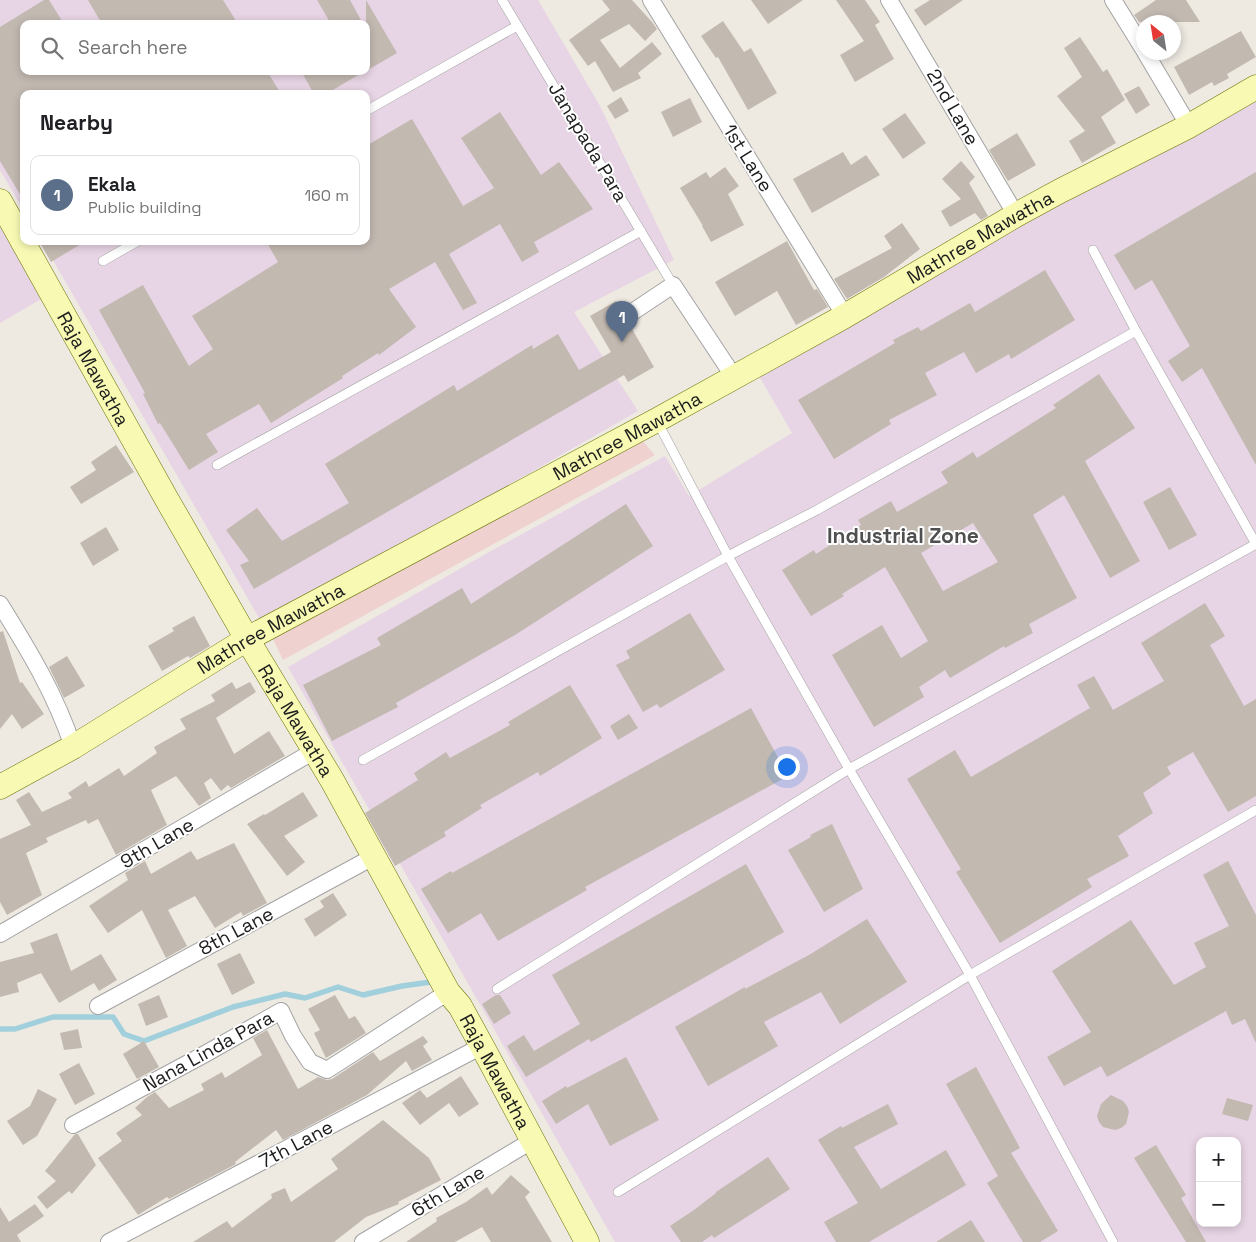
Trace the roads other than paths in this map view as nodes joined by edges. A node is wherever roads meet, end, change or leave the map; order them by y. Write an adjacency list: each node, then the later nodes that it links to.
1 (502, 0): 5 (lane, Janapada Para)
2 (651, 0): 21 (street, 1st Lane)
3 (889, 0): 12 (street, 2nd Lane)
4 (1113, 0): 6 (street)
5 (517, 26): 9 (lane); 13 (lane, Janapada Para)
6 (1136, 38)
7 (1149, 60): 10 (street)
8 (1256, 87): 10 (street, Mathree Mawatha)
9 (370, 109)
10 (1189, 126): 12 (street, Mathree Mawatha)
11 (0, 201): 14 (street, Raja Mawatha)
12 (1016, 215): 21 (street, Mathree Mawatha)
13 (641, 231): 19 (lane, Janapada Para); 25 (lane)
14 (20, 236)
15 (25, 245): 29 (street, Raja Mawatha)
16 (131, 245): 18 (lane)
17 (1093, 250): 22 (lane)
18 (103, 261)
19 (673, 285): 20 (street); 23 (street)
20 (632, 313)
21 (845, 316): 23 (street, Mathree Mawatha)
22 (1136, 331): 26 (lane); 27 (lane)
23 (734, 377): 24 (street, Mathree Mawatha)
24 (656, 420): 27 (lane); 29 (street, Mathree Mawatha)
25 (217, 465)
26 (1256, 544): 33 (lane)
27 (728, 556): 32 (lane); 33 (lane)
28 (0, 604): 30 (street)
29 (247, 639): 30 (street, Mathree Mawatha); 31 (street, Raja Mawatha)
30 (73, 746): 34 (street, Mathree Mawatha)
31 (314, 751): 36 (street, Raja Mawatha); 37 (street, 9th Lane)
32 (363, 760)
33 (849, 769): 38 (lane); 39 (lane)
34 (0, 787)
35 (1256, 810): 38 (lane)
36 (373, 857): 40 (street, Raja Mawatha); 41 (street, 8th Lane)
37 (0, 934)
38 (970, 975): 45 (lane); 49 (lane)
39 (497, 989)
40 (448, 992): 42 (street, Raja Mawatha); 43 (street, Nana Linda Para)
41 (98, 1006)
42 (482, 1046): 44 (street, Raja Mawatha); 47 (street, 7th Lane)
43 (73, 1125)
44 (533, 1140): 46 (street, Raja Mawatha); 48 (street, 6th Lane)
45 (618, 1192)
46 (582, 1240)
47 (109, 1242)
48 (363, 1242)
49 (1113, 1242)

